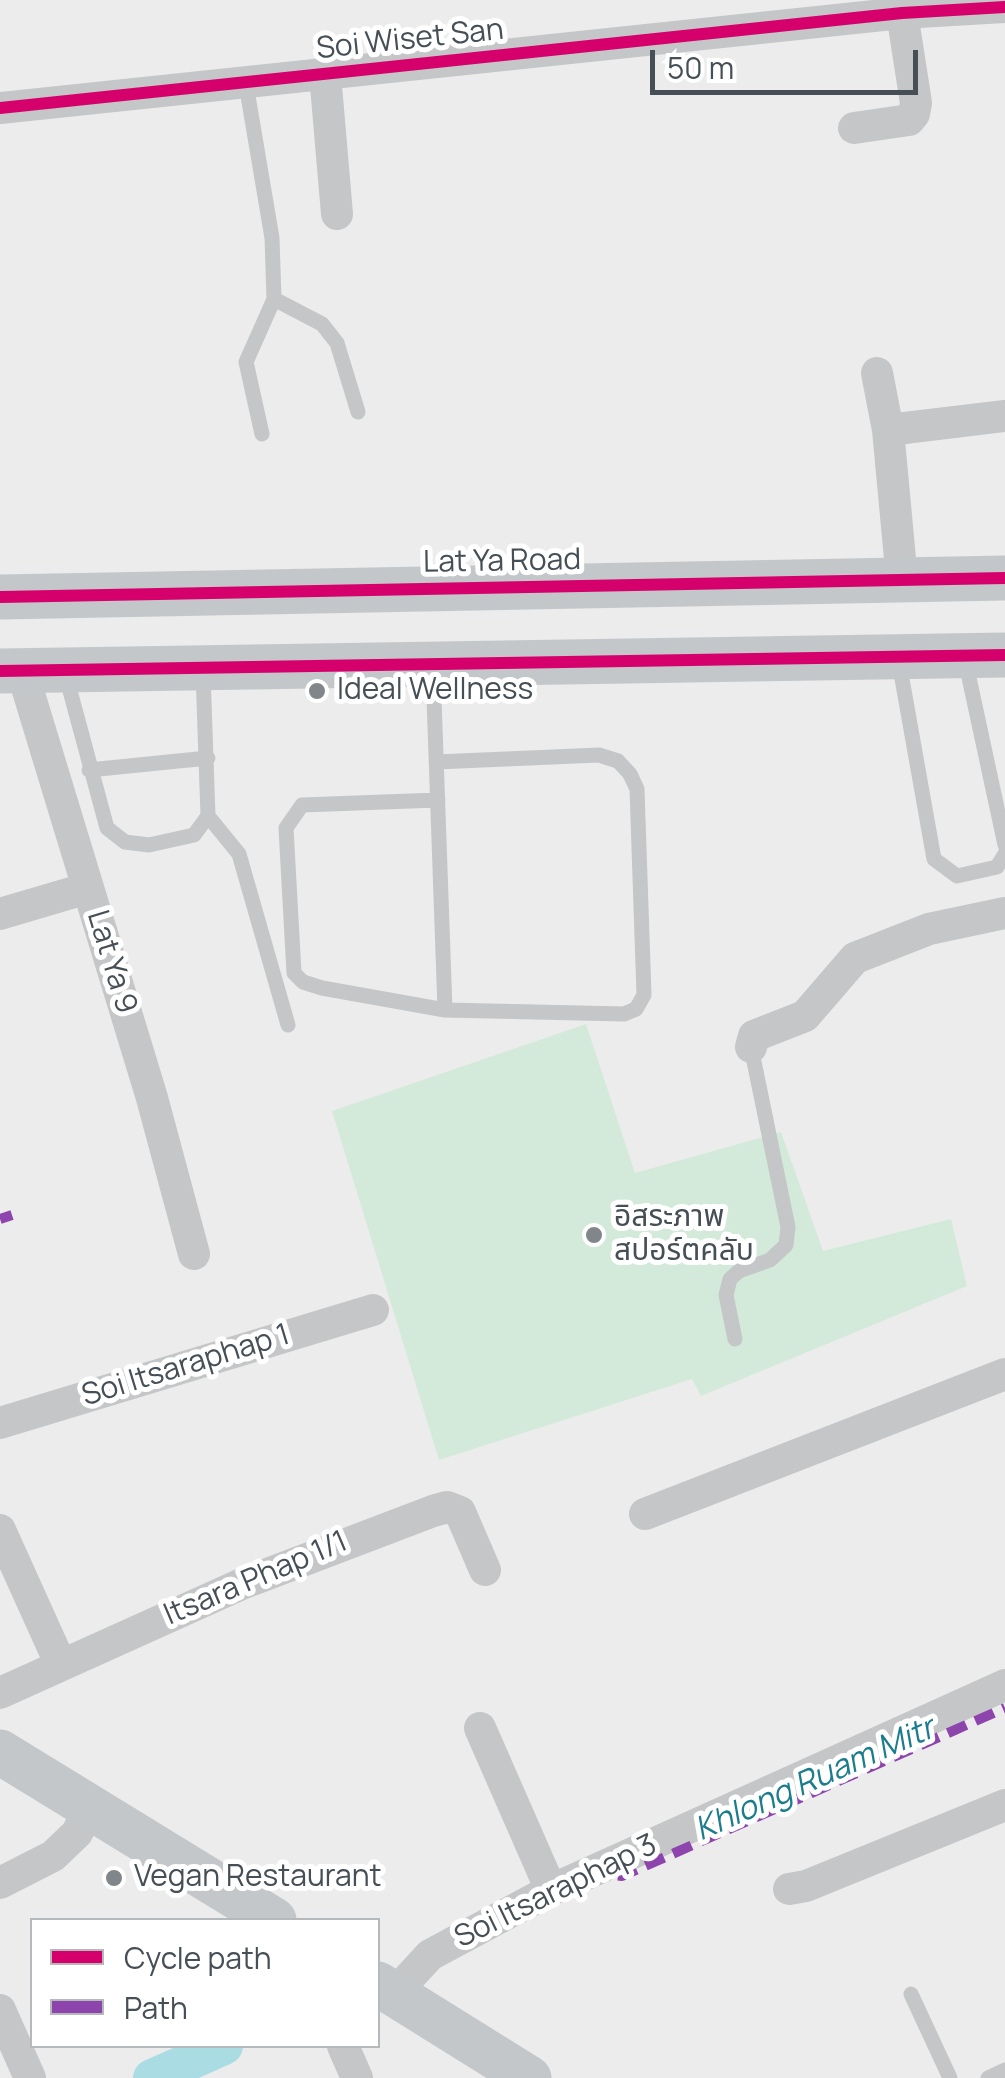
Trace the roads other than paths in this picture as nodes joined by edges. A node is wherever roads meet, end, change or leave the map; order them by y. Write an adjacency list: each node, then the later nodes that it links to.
1 (959, 4): 2 (street, Soi Wiset San); 3 (street, Soi Wiset San)
2 (1005, 7)
3 (902, 13): 4 (street, Soi Wiset San); 7 (street)
4 (325, 74): 5 (street, Soi Wiset San); 8 (street)
5 (246, 84): 6 (street, Soi Wiset San); 9 (lane)
6 (0, 108)
7 (854, 128)
8 (337, 214)
9 (274, 299): 11 (lane); 14 (lane)
10 (877, 373): 13 (street)
11 (358, 412)
12 (1005, 416): 13 (street)
13 (888, 430): 16 (street)
14 (262, 434)
15 (1005, 578): 16 (main road, Lat Ya Road)
16 (902, 580): 17 (main road, Lat Ya Road)
17 (0, 597)
18 (984, 655): 19 (main road); 28 (lane)
19 (898, 657): 20 (main road); 29 (lane)
20 (432, 664): 21 (main road); 24 (lane)
21 (203, 668): 22 (main road); 23 (lane)
22 (29, 671): 25 (lane); 30 (street, Lat Ya 9)
23 (208, 758): 25 (lane); 27 (lane)
24 (436, 762): 26 (lane); 33 (lane)
25 (88, 770): 27 (lane)
26 (438, 800): 33 (lane); 33 (lane)
27 (208, 816): 34 (lane)
28 (1005, 845)
29 (1005, 854)
30 (88, 888): 32 (street); 36 (street, Lat Ya 9)
31 (1005, 913): 35 (street)
32 (0, 914)
33 (445, 1010)
34 (288, 1025)
35 (751, 1047): 38 (lane)
36 (194, 1254)
37 (372, 1310): 40 (street, Soi Itsaraphap 1)
38 (735, 1339)
39 (1005, 1374): 41 (street)
40 (0, 1423)
41 (645, 1514)
42 (0, 1530): 44 (street)
43 (484, 1570): 44 (street, Itsara Phap 1/1)
44 (60, 1664): 46 (street, Itsara Phap 1/1)
45 (1005, 1685): 53 (street, Soi Itsaraphap 3)
46 (0, 1693)
47 (480, 1728): 53 (street)
48 (0, 1752): 50 (main road)
49 (1005, 1804): 52 (street)
50 (90, 1809): 51 (street); 54 (main road)
51 (0, 1883)
52 (789, 1888)
53 (550, 1890): 55 (street, Soi Itsaraphap 3)
54 (271, 1918)
55 (386, 1989): 62 (main road)
56 (911, 1994): 63 (lane)
57 (0, 2010): 60 (street)
58 (344, 2048): 61 (street)
59 (1005, 2070): 64 (lane)
60 (30, 2078)
61 (358, 2078)
62 (529, 2078)
63 (950, 2078)
64 (988, 2078)

